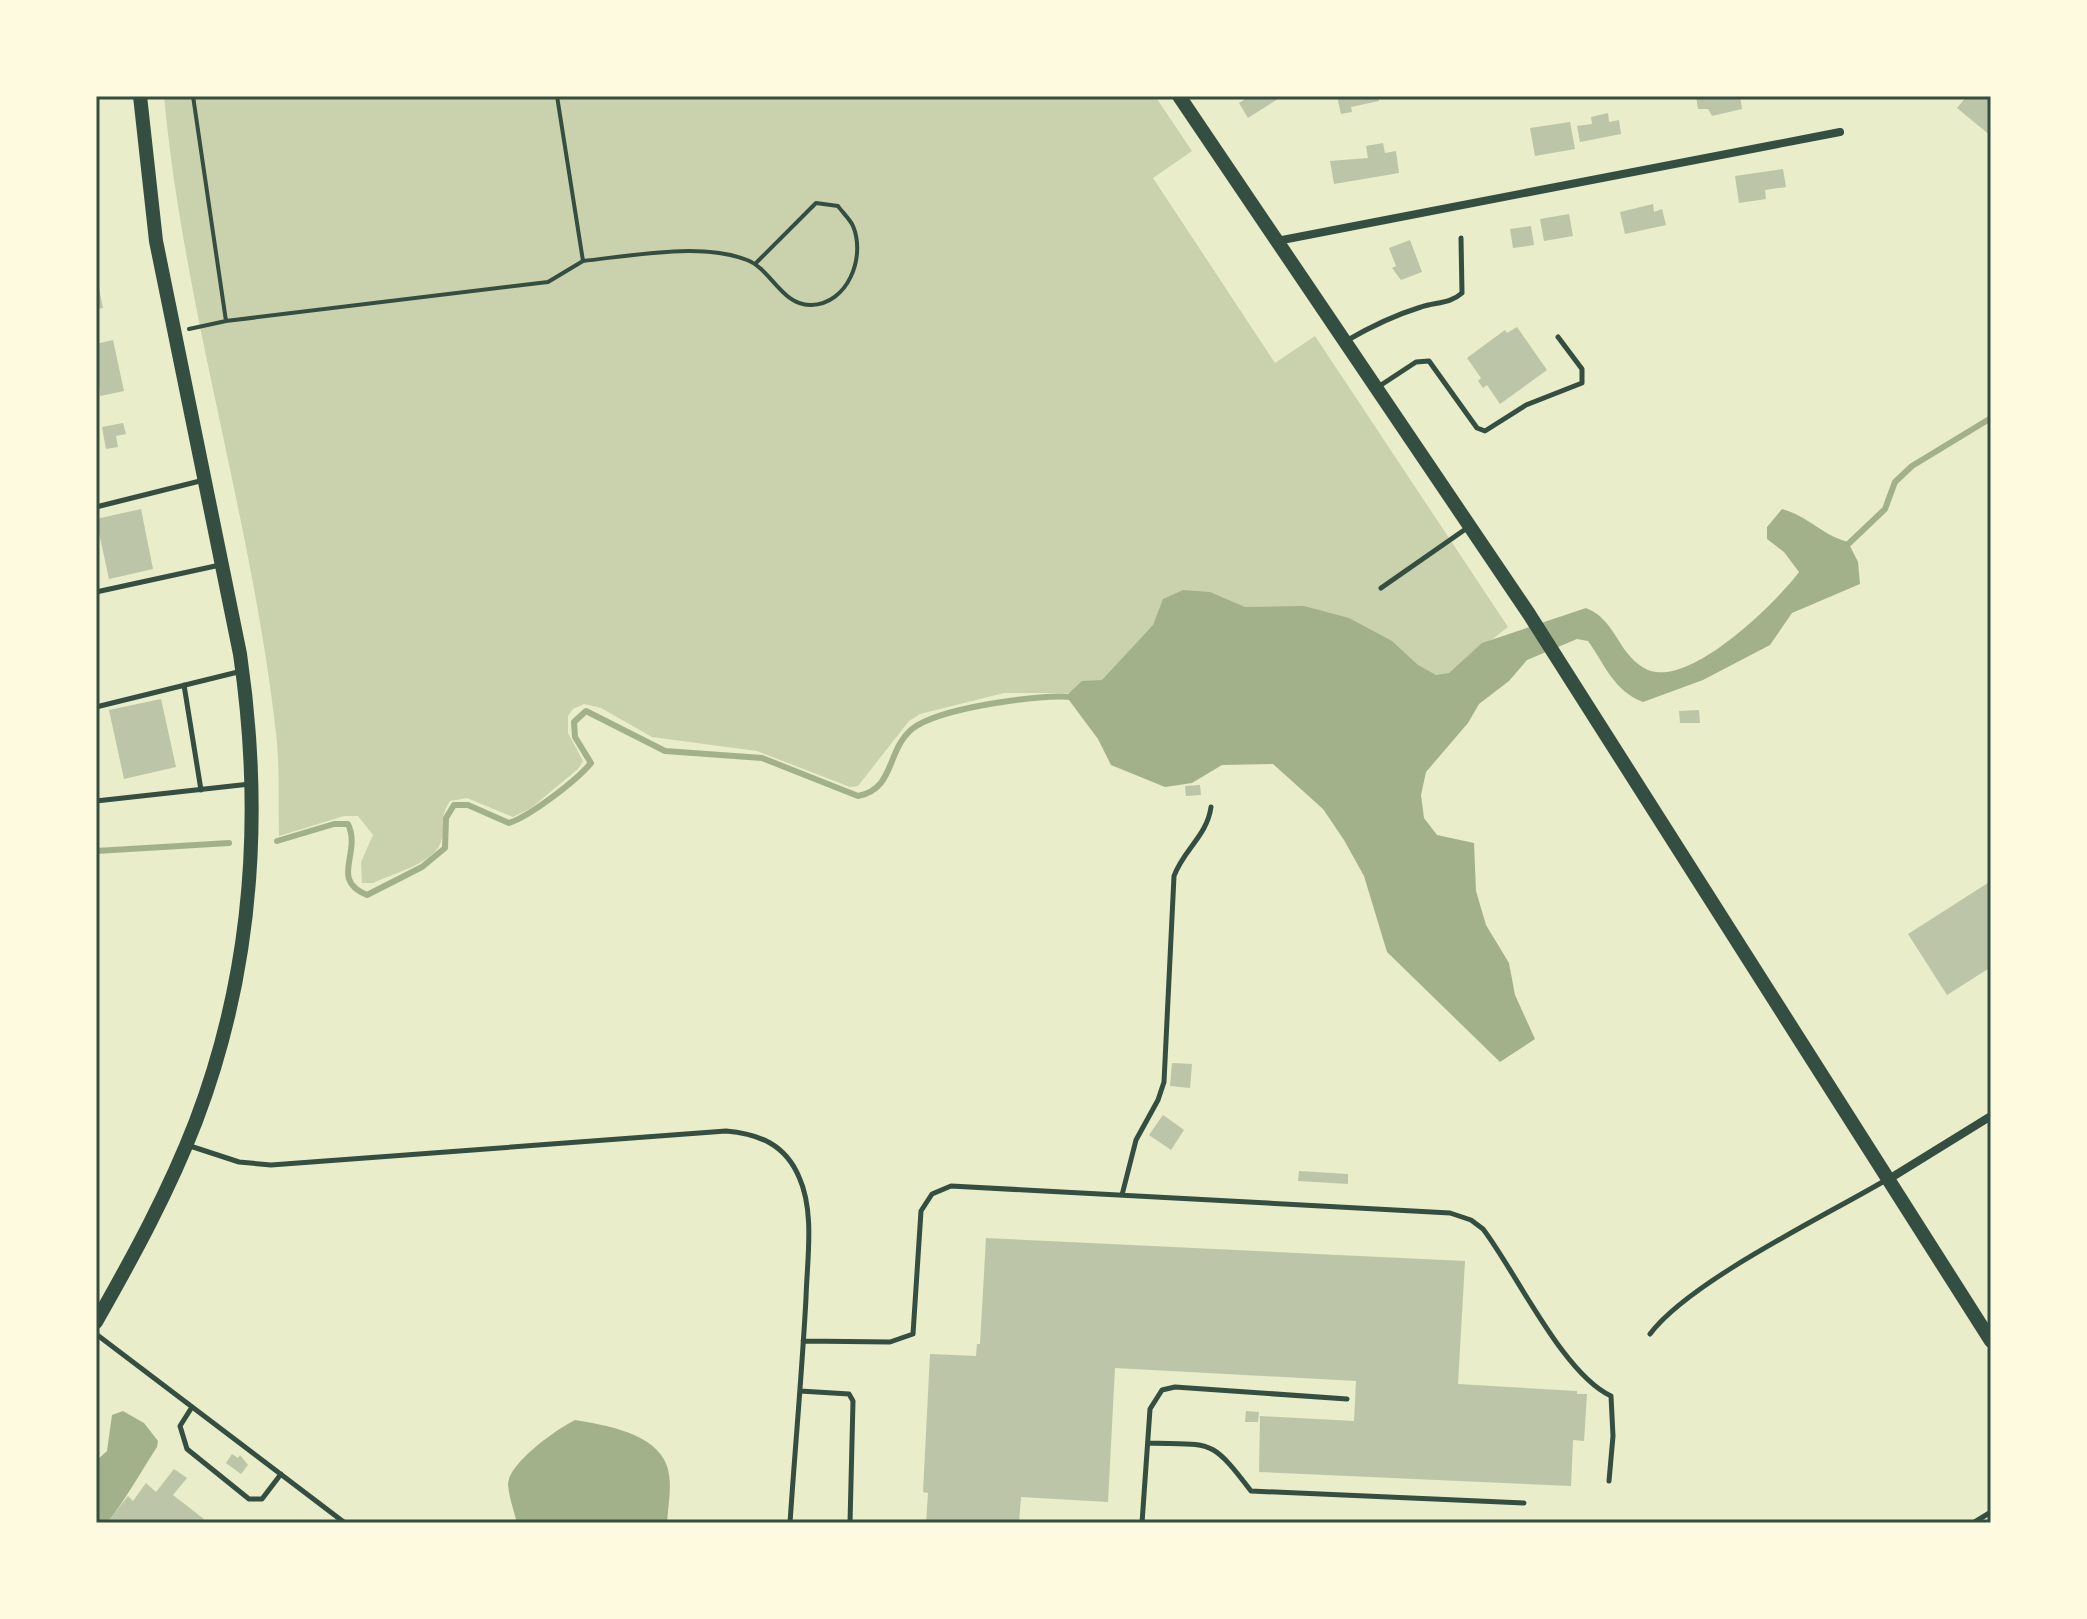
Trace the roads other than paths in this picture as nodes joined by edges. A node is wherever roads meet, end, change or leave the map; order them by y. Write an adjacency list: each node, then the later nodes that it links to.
1 (140, 96): 9 (main road)
2 (1179, 96): 5 (main road)
3 (1840, 132): 5 (street)
4 (1461, 238): 7 (lane)
5 (1277, 241): 7 (main road)
6 (1558, 337): 8 (lane)
7 (1346, 341): 8 (main road)
8 (1377, 387): 11 (main road)
9 (205, 480): 10 (lane); 12 (main road)
10 (96, 507)
11 (1470, 526): 13 (lane); 24 (main road)
12 (223, 565): 14 (lane); 15 (main road)
13 (1381, 588)
14 (96, 592)
15 (243, 670): 16 (lane); 18 (main road)
16 (184, 685): 17 (lane); 19 (lane)
17 (96, 707)
18 (252, 784): 19 (lane); 23 (main road)
19 (201, 790): 20 (lane)
20 (96, 801)
21 (1211, 807): 25 (lane)
22 (1991, 1116): 24 (street)
23 (186, 1144): 26 (main road); 29 (lane)
24 (1889, 1179): 28 (lane); 30 (main road)
25 (1122, 1195): 29 (lane); 36 (lane)
26 (96, 1322)
27 (96, 1334): 33 (lane)
28 (1650, 1334)
29 (803, 1341): 31 (lane)
30 (1991, 1341)
31 (800, 1391): 40 (lane); 41 (lane)
32 (1347, 1399): 34 (lane)
33 (192, 1407): 35 (lane); 35 (lane)
34 (1148, 1443): 37 (lane); 42 (lane)
35 (281, 1474): 39 (lane)
36 (1609, 1481)
37 (1524, 1503)
38 (1991, 1512): 43 (lane)
39 (345, 1523)
40 (790, 1523)
41 (850, 1523)
42 (1142, 1523)
43 (1973, 1523)

